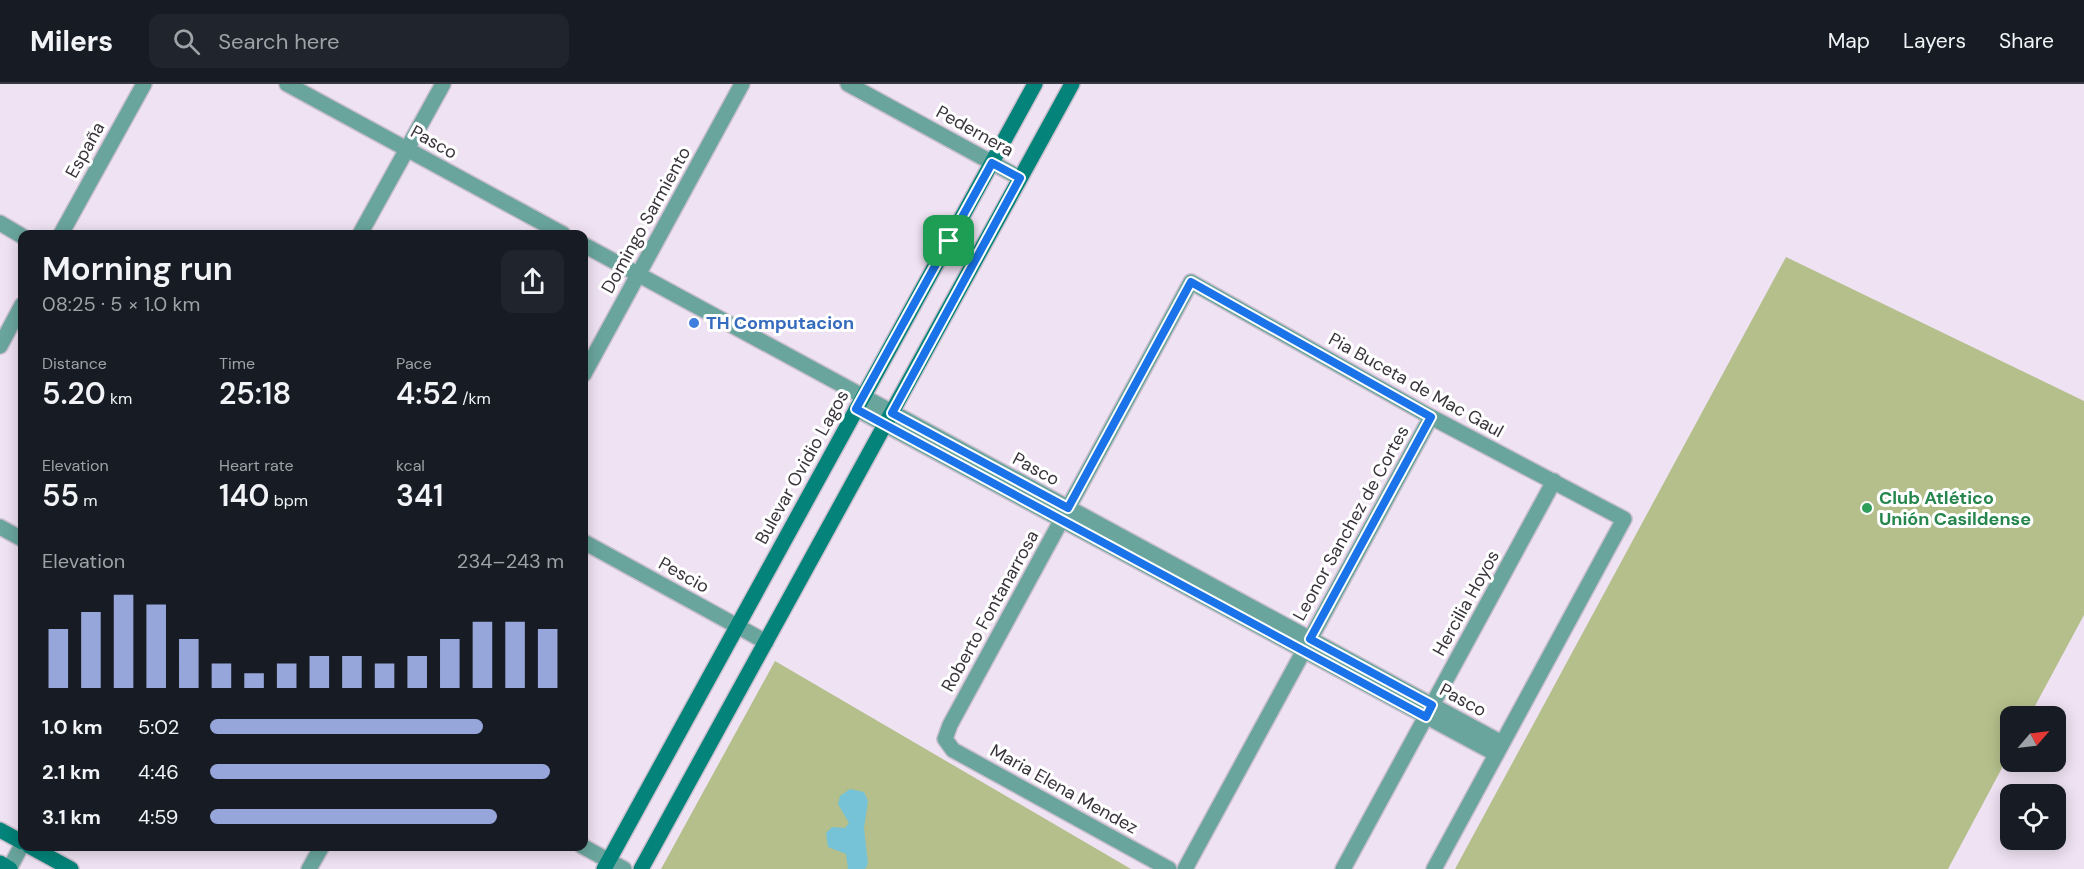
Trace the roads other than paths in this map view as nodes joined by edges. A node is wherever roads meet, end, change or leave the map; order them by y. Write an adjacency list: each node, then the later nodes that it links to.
1 (144, 84): 12 (street, España)
2 (287, 84): 8 (street, Pasco)
3 (442, 84): 8 (street)
4 (742, 84): 17 (street, Domingo Sarmiento)
5 (848, 84): 9 (street, Pedernera)
6 (1035, 84): 9 (main road, Bulevar Ovidio Lagos)
7 (1071, 84): 10 (main road)
8 (407, 149): 13 (street); 14 (street, Pasco)
9 (992, 163): 10 (street, Pedernera); 22 (main road, Bulevar Ovidio Lagos)
10 (1020, 178): 24 (main road)
11 (0, 223): 15 (street)
12 (63, 230)
13 (362, 230)
14 (556, 230)
15 (18, 234)
16 (588, 247): 17 (street, Pasco)
17 (638, 275): 21 (street, Domingo Sarmiento); 22 (street, Pasco)
18 (1191, 282): 23 (street, Pia Buceta de Mac Gaul); 26 (street, Roberto Fontanarrosa)
19 (18, 312): 20 (street)
20 (0, 346)
21 (588, 367)
22 (860, 403): 24 (street, Pasco); 30 (main road, Bulevar Ovidio Lagos)
23 (1431, 417): 25 (street, Pia Buceta de Mac Gaul); 32 (street, Leonor Sanchez de Cortes)
24 (889, 419): 26 (street, Pasco); 31 (main road)
25 (1554, 482): 33 (street, Hercilia Hoyos); 35 (street, Pia Buceta de Mac Gaul)
26 (1065, 515): 32 (street, Pasco); 34 (street, Roberto Fontanarrosa)
27 (0, 527): 28 (street)
28 (18, 537)
29 (588, 544): 30 (street, Pescio)
30 (737, 626): 31 (street, Pescio); 43 (main road, Bulevar Ovidio Lagos)
31 (766, 642): 48 (main road)
32 (1307, 645): 33 (street, Pasco); 50 (street, Leonor Sanchez de Cortes)
33 (1429, 711): 35 (street, Pasco); 51 (street, Hercilia Hoyos)
34 (945, 739): 49 (street, Maria Elena Mendez)
35 (1499, 748): 52 (street)
36 (0, 830): 37 (main road)
37 (18, 841)
38 (19, 851): 44 (street)
39 (39, 851): 45 (main road)
40 (319, 851): 46 (street)
41 (588, 851): 43 (street)
42 (0, 863): 44 (main road)
43 (606, 865): 47 (street)
44 (10, 869)
45 (71, 869)
46 (309, 869)
47 (624, 869)
48 (641, 869)
49 (1168, 869)
50 (1185, 869)
51 (1343, 869)
52 (1434, 869)

